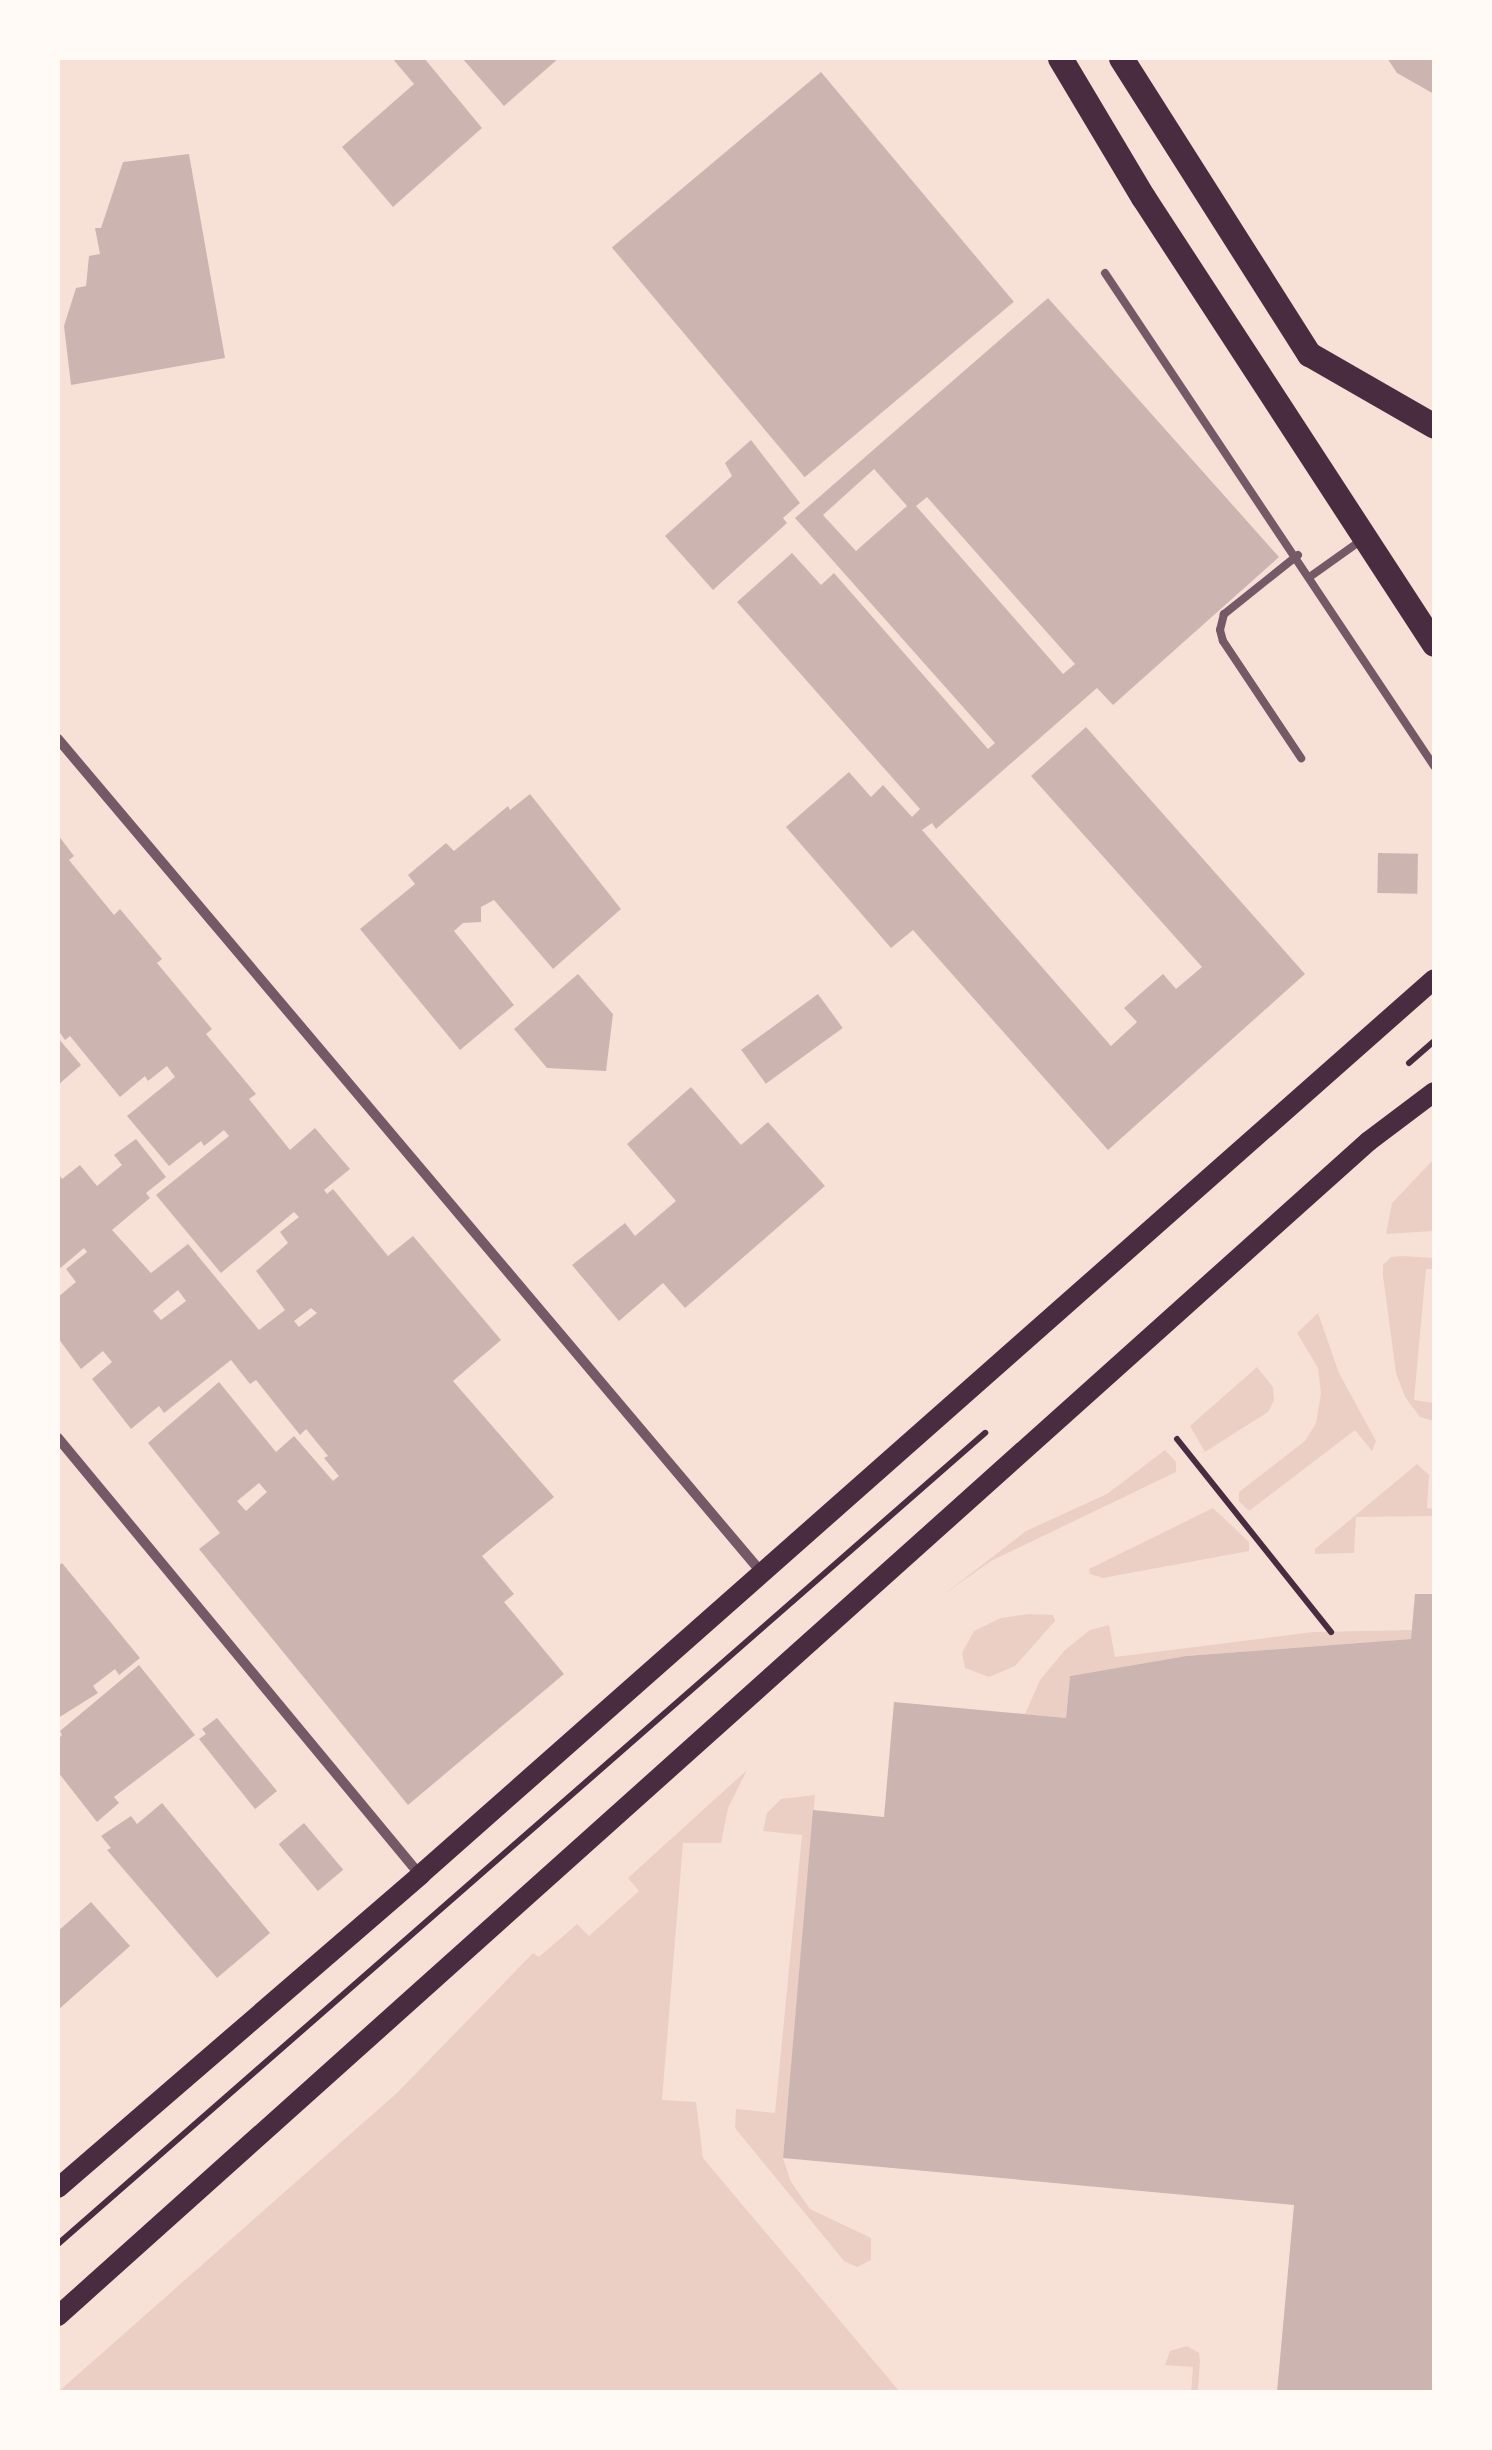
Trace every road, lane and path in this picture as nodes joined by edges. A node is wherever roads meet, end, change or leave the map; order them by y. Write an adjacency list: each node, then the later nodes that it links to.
1 (1060, 58): 5 (main road)
2 (1121, 58): 4 (main road)
3 (1105, 274): 6 (lane)
4 (1434, 426)
5 (1364, 538): 7 (lane); 8 (main road)
6 (1298, 555): 7 (lane); 10 (lane)
7 (1311, 576): 11 (lane)
8 (1434, 644)
9 (58, 739): 19 (street)
10 (1300, 758)
11 (1434, 766)
12 (1434, 979): 19 (main road)
13 (1434, 1041): 14 (path)
14 (1406, 1066)
15 (1434, 1092): 24 (main road)
16 (988, 1430): 23 (path)
17 (58, 1438): 21 (street)
18 (1177, 1438): 20 (path)
19 (762, 1572): 21 (main road)
20 (1331, 1632)
21 (420, 1875): 22 (main road)
22 (58, 2188)
23 (58, 2244)
24 (58, 2316)

